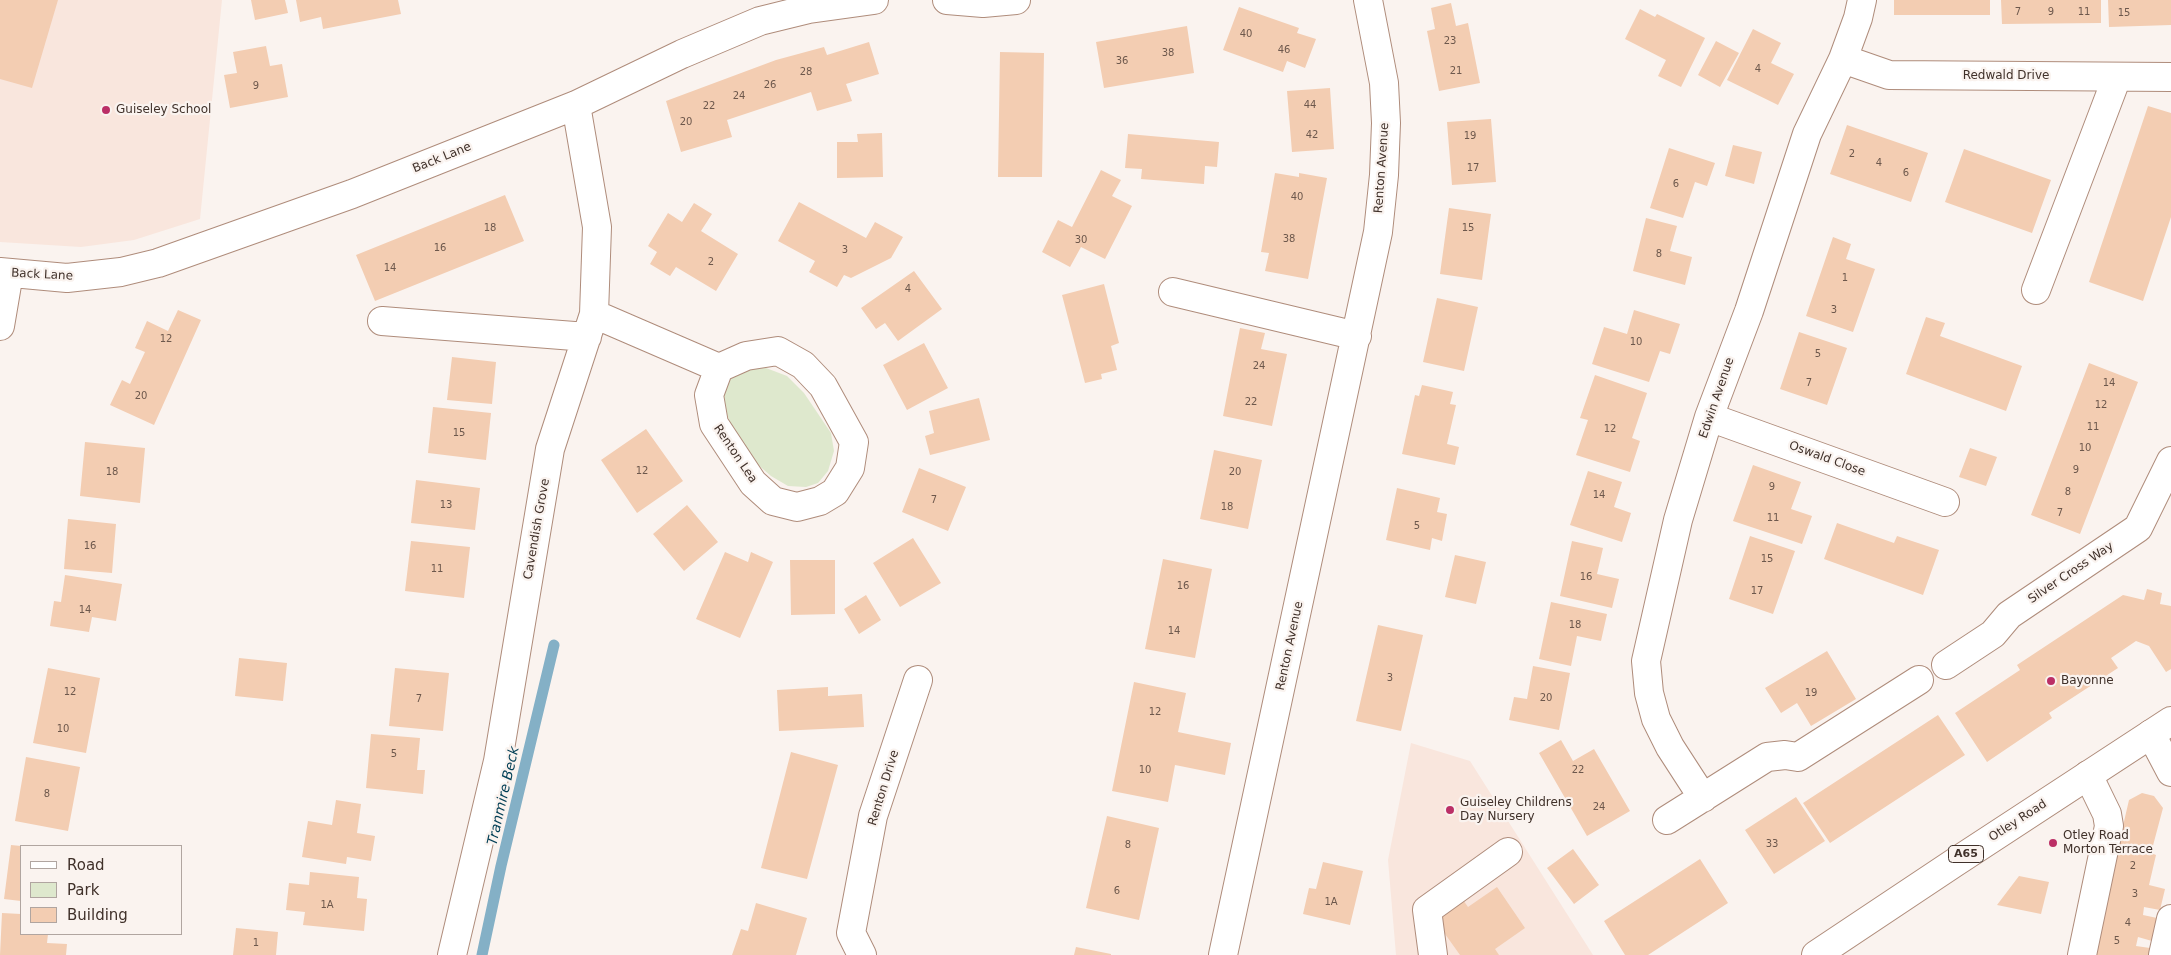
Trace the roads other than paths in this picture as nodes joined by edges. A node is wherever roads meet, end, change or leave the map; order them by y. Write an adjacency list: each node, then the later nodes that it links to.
1 (874, 0): 9 (street, Back Lane)
2 (947, 0): 3 (street)
3 (1016, 0)
4 (1368, 0): 16 (street, Renton Avenue)
5 (1862, 0): 6 (street, Edwin Avenue)
6 (1843, 59): 7 (street, Redwald Drive); 18 (street, Edwin Avenue)
7 (2117, 77): 8 (street, Redwald Drive); 11 (street)
8 (2171, 77)
9 (576, 105): 10 (street, Back Lane); 15 (street, Cavendish Grove)
10 (5, 273): 14 (street)
11 (2036, 290)
12 (1173, 292): 16 (street)
13 (382, 321): 15 (street)
14 (0, 326)
15 (590, 326): 17 (street); 31 (street, Cavendish Grove)
16 (1357, 336): 33 (street, Renton Avenue)
17 (719, 368): 17 (street, Renton Lea)
18 (1709, 417): 20 (street, Oswald Close); 27 (street, Edwin Avenue)
19 (2171, 461): 21 (street, Silver Cross Way)
20 (1945, 502)
21 (1946, 664)
22 (918, 680): 32 (street, Renton Drive)
23 (1919, 680): 27 (street)
24 (2161, 728): 25 (street); 26 (street, Otley Road / A65)
25 (2171, 772)
26 (2088, 775): 35 (street, Otley Road / A65); 36 (street)
27 (1703, 798): 28 (street)
28 (1667, 820)
29 (1508, 852): 34 (street)
30 (2171, 919): 37 (street)
31 (452, 955)
32 (862, 955)
33 (1223, 955)
34 (1433, 955)
35 (1816, 955)
36 (2082, 955)
37 (2162, 955)

